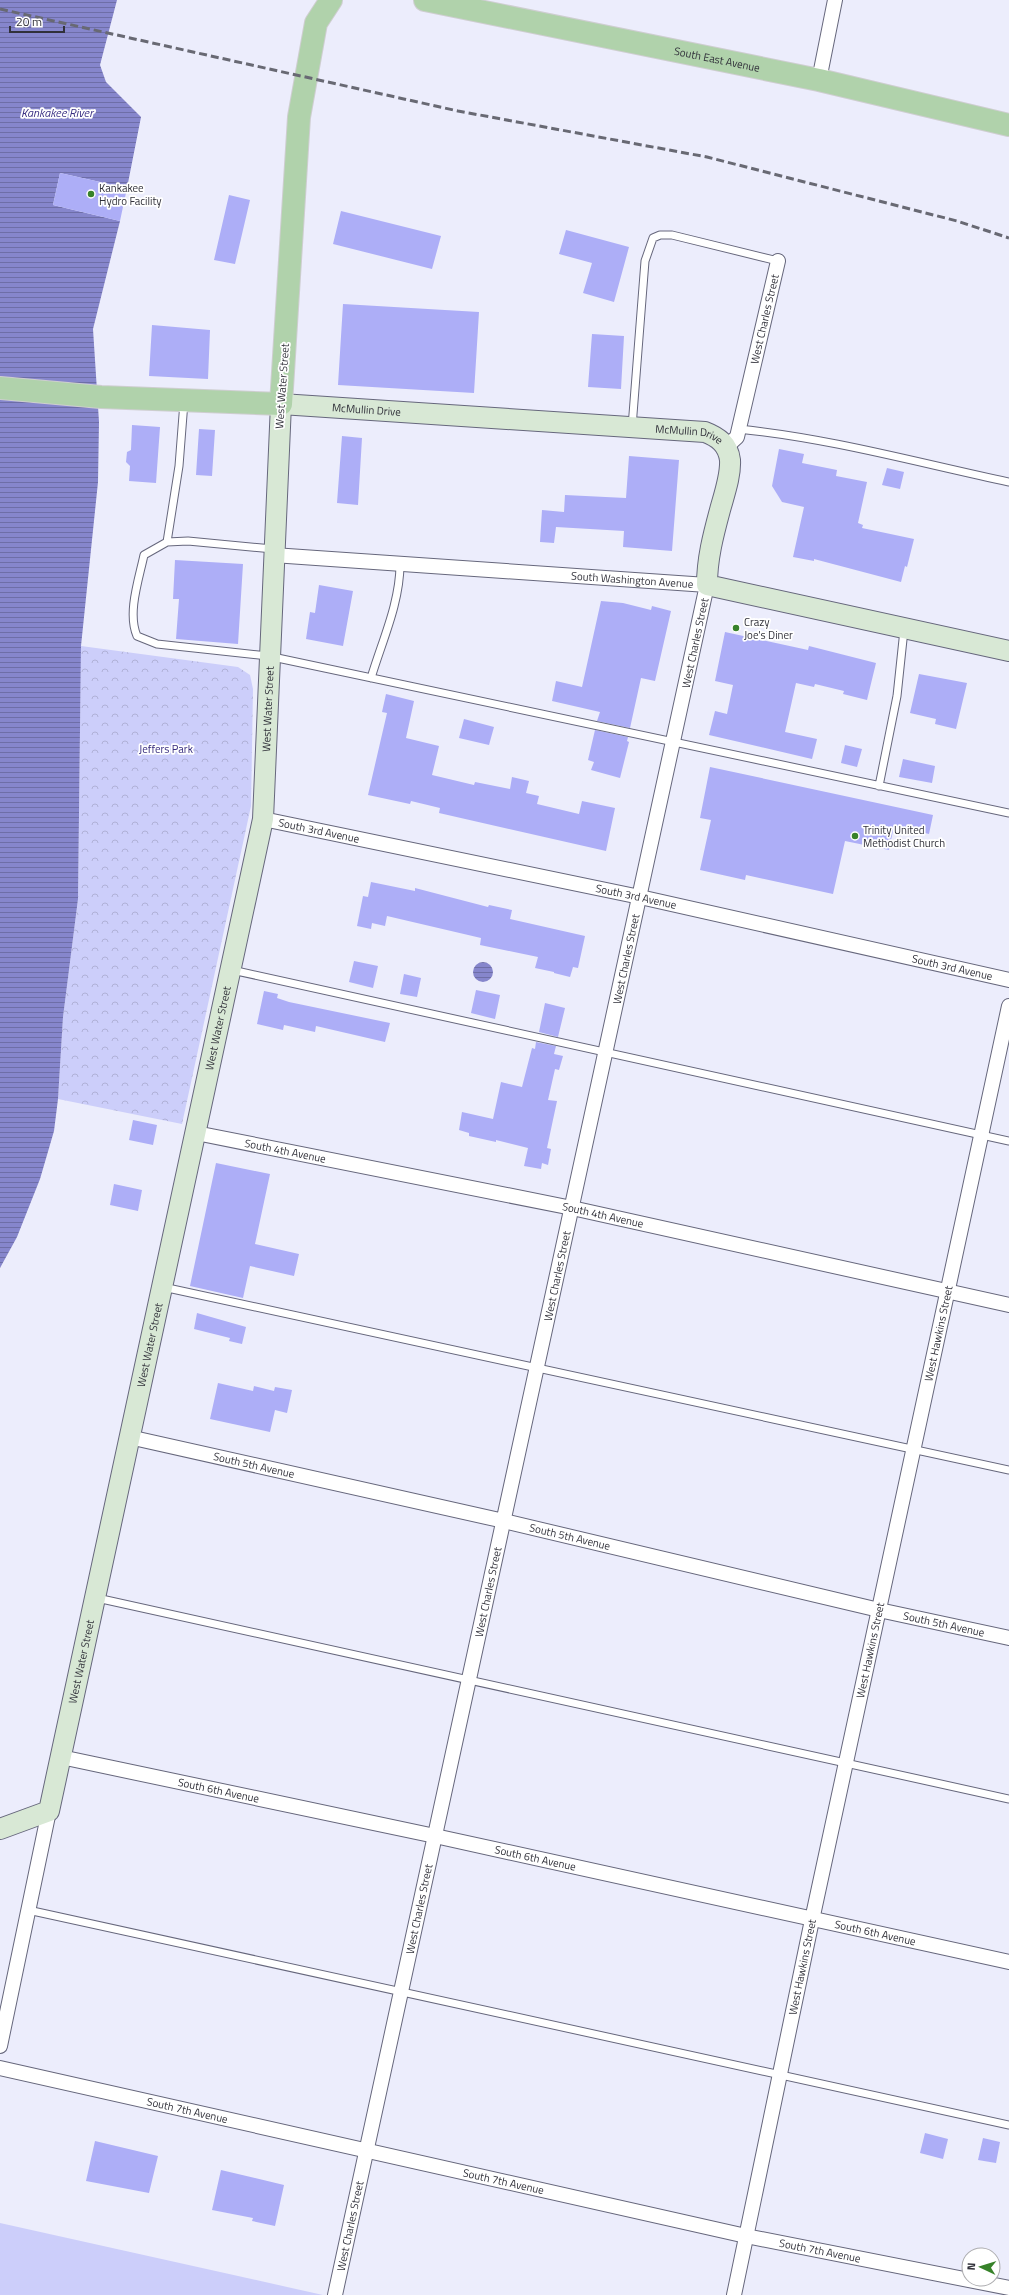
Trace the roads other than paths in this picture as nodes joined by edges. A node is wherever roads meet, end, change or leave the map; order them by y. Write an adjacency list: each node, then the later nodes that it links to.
1 (331, 0): 9 (main road, West Water Street)
2 (835, 0): 4 (street)
3 (434, 1): 4 (main road, South East Avenue)
4 (819, 80): 5 (main road, South East Avenue)
5 (1009, 125)
6 (778, 261): 10 (lane); 11 (street, West Charles Street)
7 (0, 388): 8 (main road, McMullin Drive)
8 (184, 400): 9 (main road, McMullin Drive); 14 (lane)
9 (281, 404): 10 (main road, McMullin Drive); 15 (main road, West Water Street)
10 (632, 427): 12 (main road, McMullin Drive)
11 (738, 429): 12 (street, West Charles Street); 13 (lane)
12 (726, 447): 17 (main road, West Charles Street)
13 (1009, 482)
14 (167, 542): 15 (lane); 20 (lane)
15 (273, 552): 16 (street, South Washington Avenue); 20 (main road, West Water Street)
16 (400, 564): 17 (street, South Washington Avenue); 21 (lane)
17 (708, 585): 18 (main road, South Washington Avenue); 22 (street, West Charles Street)
18 (904, 628): 19 (main road, South Washington Avenue); 23 (lane)
19 (1009, 651)
20 (268, 656): 21 (lane); 25 (main road, West Water Street)
21 (371, 678): 22 (lane)
22 (674, 741): 23 (lane); 26 (street, West Charles Street)
23 (879, 786): 24 (lane)
24 (1009, 813)
25 (262, 819): 26 (street, South 3rd Avenue); 27 (main road, West Water Street)
26 (640, 897): 28 (street, South 3rd Avenue); 30 (street, West Charles Street)
27 (230, 970): 30 (lane); 31 (main road, West Water Street)
28 (1009, 980)
29 (1009, 1006): 32 (street, West Hawkins Street)
30 (606, 1052): 32 (lane); 34 (street, West Charles Street)
31 (196, 1133): 34 (street, South 4th Avenue); 35 (main road, West Water Street)
32 (981, 1135): 33 (lane); 36 (street, West Hawkins Street)
33 (1009, 1141)
34 (572, 1208): 36 (street, South 4th Avenue); 38 (street, West Charles Street)
35 (163, 1286): 38 (lane); 39 (main road, West Water Street)
36 (947, 1291): 37 (street, South 4th Avenue); 40 (street, West Hawkins Street)
37 (1009, 1305)
38 (537, 1368): 40 (lane); 42 (street, West Charles Street)
39 (129, 1437): 42 (street, South 5th Avenue); 43 (main road, West Water Street)
40 (914, 1449): 41 (lane); 44 (street, West Hawkins Street)
41 (1009, 1470)
42 (504, 1521): 44 (street, South 5th Avenue); 46 (street, West Charles Street)
43 (95, 1598): 46 (lane); 47 (main road, West Water Street)
44 (879, 1610): 45 (street, South 5th Avenue); 48 (street, West Hawkins Street)
45 (1009, 1638)
46 (469, 1680): 48 (lane); 52 (street, West Charles Street)
47 (61, 1757): 50 (main road, West Water Street); 52 (street, South 6th Avenue)
48 (846, 1763): 49 (lane); 54 (street, West Hawkins Street)
49 (1009, 1799)
50 (49, 1811): 51 (main road); 53 (street, West Water Street)
51 (0, 1829)
52 (436, 1836): 54 (street, South 6th Avenue); 56 (street, West Charles Street)
53 (28, 1910): 56 (lane); 57 (street, West Water Street)
54 (812, 1920): 55 (street, South 6th Avenue); 59 (street, West Hawkins Street)
55 (1009, 1962)
56 (401, 1991): 59 (lane); 61 (street, West Charles Street)
57 (0, 2046)
58 (0, 2068): 61 (street, South 7th Avenue)
59 (780, 2075): 60 (lane); 62 (street, West Hawkins Street)
60 (1009, 2125)
61 (367, 2151): 62 (street, South 7th Avenue); 64 (street, West Charles Street)
62 (746, 2236): 63 (street, South 7th Avenue); 65 (street, West Hawkins Street)
63 (1009, 2288)
64 (335, 2295)
65 (734, 2295)

